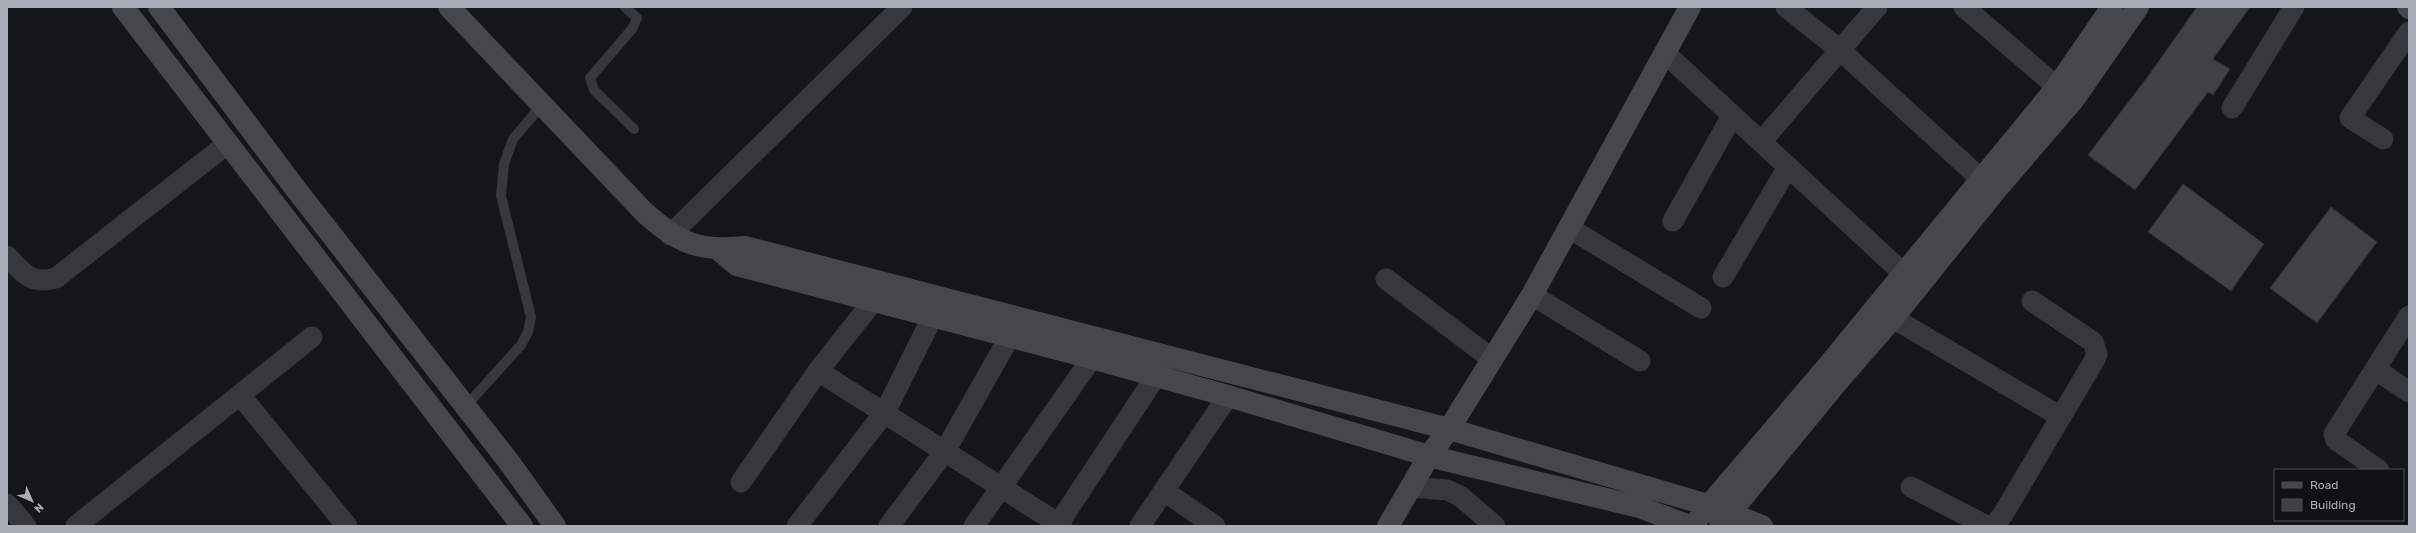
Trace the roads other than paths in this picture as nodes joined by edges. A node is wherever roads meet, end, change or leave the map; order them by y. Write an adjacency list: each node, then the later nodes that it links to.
1 (123, 7): 23 (street)
2 (159, 7): 52 (street)
3 (449, 7): 17 (street)
4 (625, 7): 20 (lane)
5 (902, 7): 28 (street)
6 (1690, 7): 15 (street)
7 (1786, 7): 14 (street)
8 (1877, 7): 14 (street)
9 (1964, 7): 16 (street)
10 (2112, 7): 16 (street)
11 (2138, 7): 33 (street)
12 (2294, 7): 18 (street)
13 (2409, 32): 21 (street)
14 (1840, 50): 22 (street); 25 (street)
15 (1665, 53): 19 (street); 27 (street)
16 (2057, 87): 25 (street)
17 (542, 105): 28 (street); 52 (lane)
18 (2232, 108)
19 (1732, 116): 22 (street); 26 (street)
20 (634, 129)
21 (2383, 140)
22 (1761, 142): 24 (street)
23 (227, 144): 30 (street); 71 (street)
24 (1788, 167): 31 (street); 33 (street)
25 (1981, 178): 33 (street)
26 (1673, 221)
27 (1569, 228): 34 (street); 37 (street)
28 (670, 234): 29 (street)
29 (719, 250): 35 (street); 55 (street)
30 (7, 256)
31 (1723, 277)
32 (1386, 279): 44 (street)
33 (1910, 280): 38 (street)
34 (1532, 295): 44 (street); 45 (street)
35 (874, 300): 39 (street); 47 (street)
36 (2032, 301): 54 (street)
37 (1701, 308)
38 (1885, 312): 54 (street); 65 (street); 66 (street)
39 (933, 316): 42 (street); 53 (street)
40 (2409, 316): 46 (street)
41 (312, 336): 50 (street)
42 (1010, 336): 43 (street); 56 (street)
43 (1092, 358): 48 (street); 62 (street)
44 (1492, 359): 55 (street)
45 (1640, 361)
46 (2375, 369): 49 (street); 58 (street)
47 (818, 371): 53 (street); 59 (street)
48 (1156, 376): 51 (street); 67 (street)
49 (2409, 392)
50 (240, 395): 69 (street); 70 (street)
51 (1228, 396): 57 (street); 63 (street)
52 (466, 406): 72 (street)
53 (885, 412): 56 (street); 73 (street)
54 (2061, 416): 61 (street)
55 (1449, 430): 57 (street); 65 (street)
56 (945, 451): 62 (street); 74 (street)
57 (1429, 456): 60 (street); 80 (street)
58 (2378, 469)
59 (741, 482)
60 (1412, 487): 78 (street); 79 (street)
61 (1911, 487)
62 (1001, 488): 67 (street); 75 (street)
63 (1164, 491): 76 (street); 77 (street)
64 (7, 504): 68 (street)
65 (1708, 505): 66 (street); 80 (street)
66 (1724, 520): 81 (street)
67 (1059, 525)
68 (26, 526)
69 (76, 526)
70 (347, 526)
71 (522, 526)
72 (555, 526)
73 (797, 526)
74 (889, 526)
75 (974, 526)
76 (1140, 526)
77 (1215, 526)
78 (1388, 526)
79 (1495, 526)
80 (1690, 526)
81 (1762, 526)

